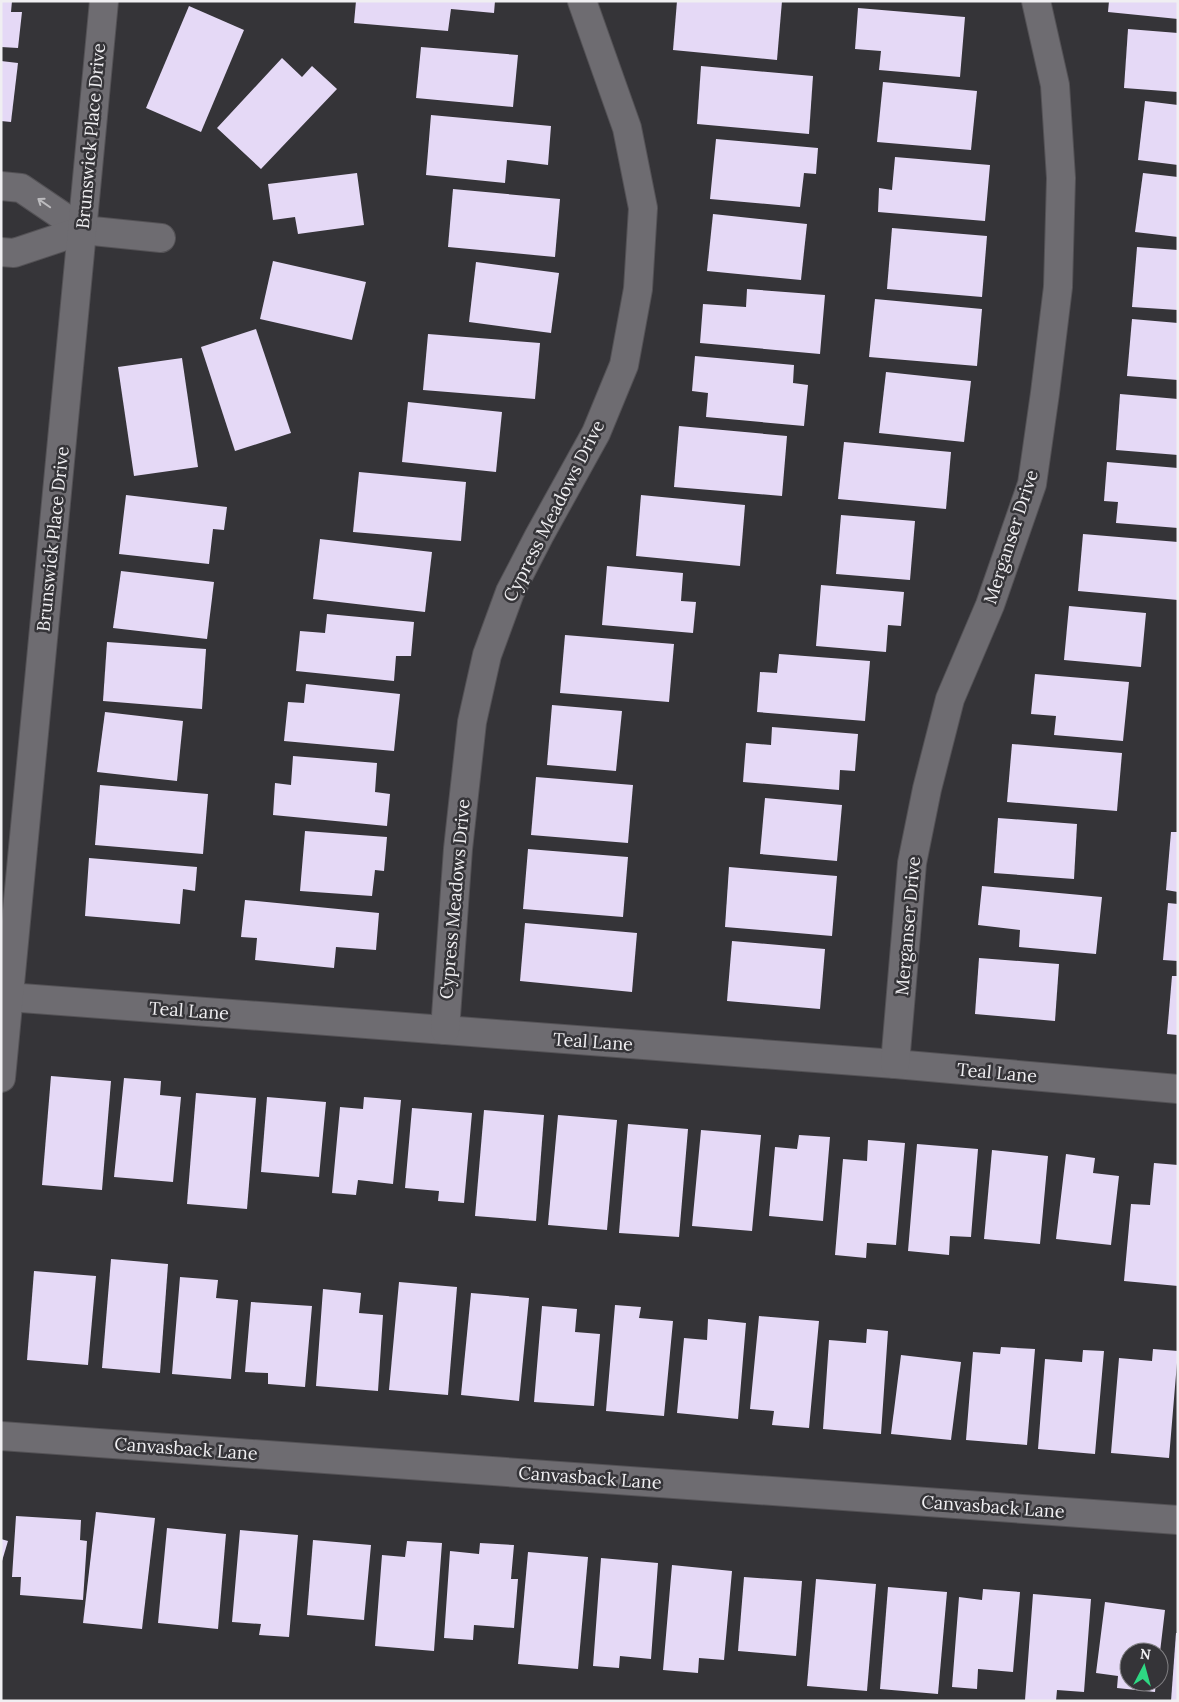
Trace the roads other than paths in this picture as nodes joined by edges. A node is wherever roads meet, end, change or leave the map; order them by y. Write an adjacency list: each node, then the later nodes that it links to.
1 (104, 1): 5 (street, Brunswick Place Drive)
2 (582, 1): 9 (street, Cypress Meadows Drive)
3 (1036, 1): 10 (street, Merganser Drive)
4 (1, 186): 5 (street, one-way to 4)
5 (83, 230): 6 (street); 7 (street); 8 (street, Brunswick Place Drive)
6 (161, 238)
7 (1, 252)
8 (8, 997): 9 (street, Teal Lane); 11 (street, Brunswick Place Drive)
9 (445, 1030): 10 (street, Teal Lane)
10 (895, 1064): 12 (street, Teal Lane)
11 (1, 1078)
12 (1178, 1089)
13 (1, 1436): 14 (street, Canvasback Lane)
14 (1178, 1520)

